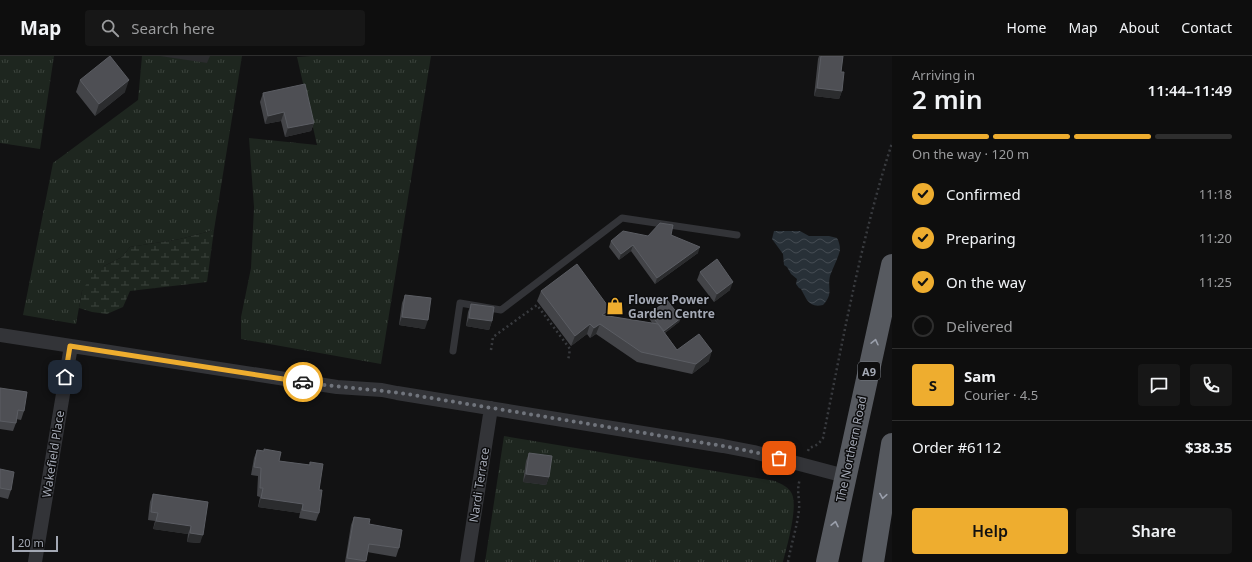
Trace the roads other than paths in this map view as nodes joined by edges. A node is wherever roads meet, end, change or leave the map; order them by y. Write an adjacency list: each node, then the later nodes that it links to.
1 (737, 235): 5 (lane)
2 (892, 265): 8 (highway, The Northern Road / A9, one-way to 2)
3 (0, 335): 4 (street)
4 (70, 346): 6 (street); 9 (street, Wakefield Place)
5 (453, 351)
6 (491, 408): 8 (street); 10 (street, Nardi Terrace)
7 (892, 444): 12 (highway, one-way to 12)
8 (845, 476): 11 (highway, The Northern Road / A9, one-way to 8)
9 (34, 562)
10 (467, 562)
11 (827, 562)
12 (873, 562)

